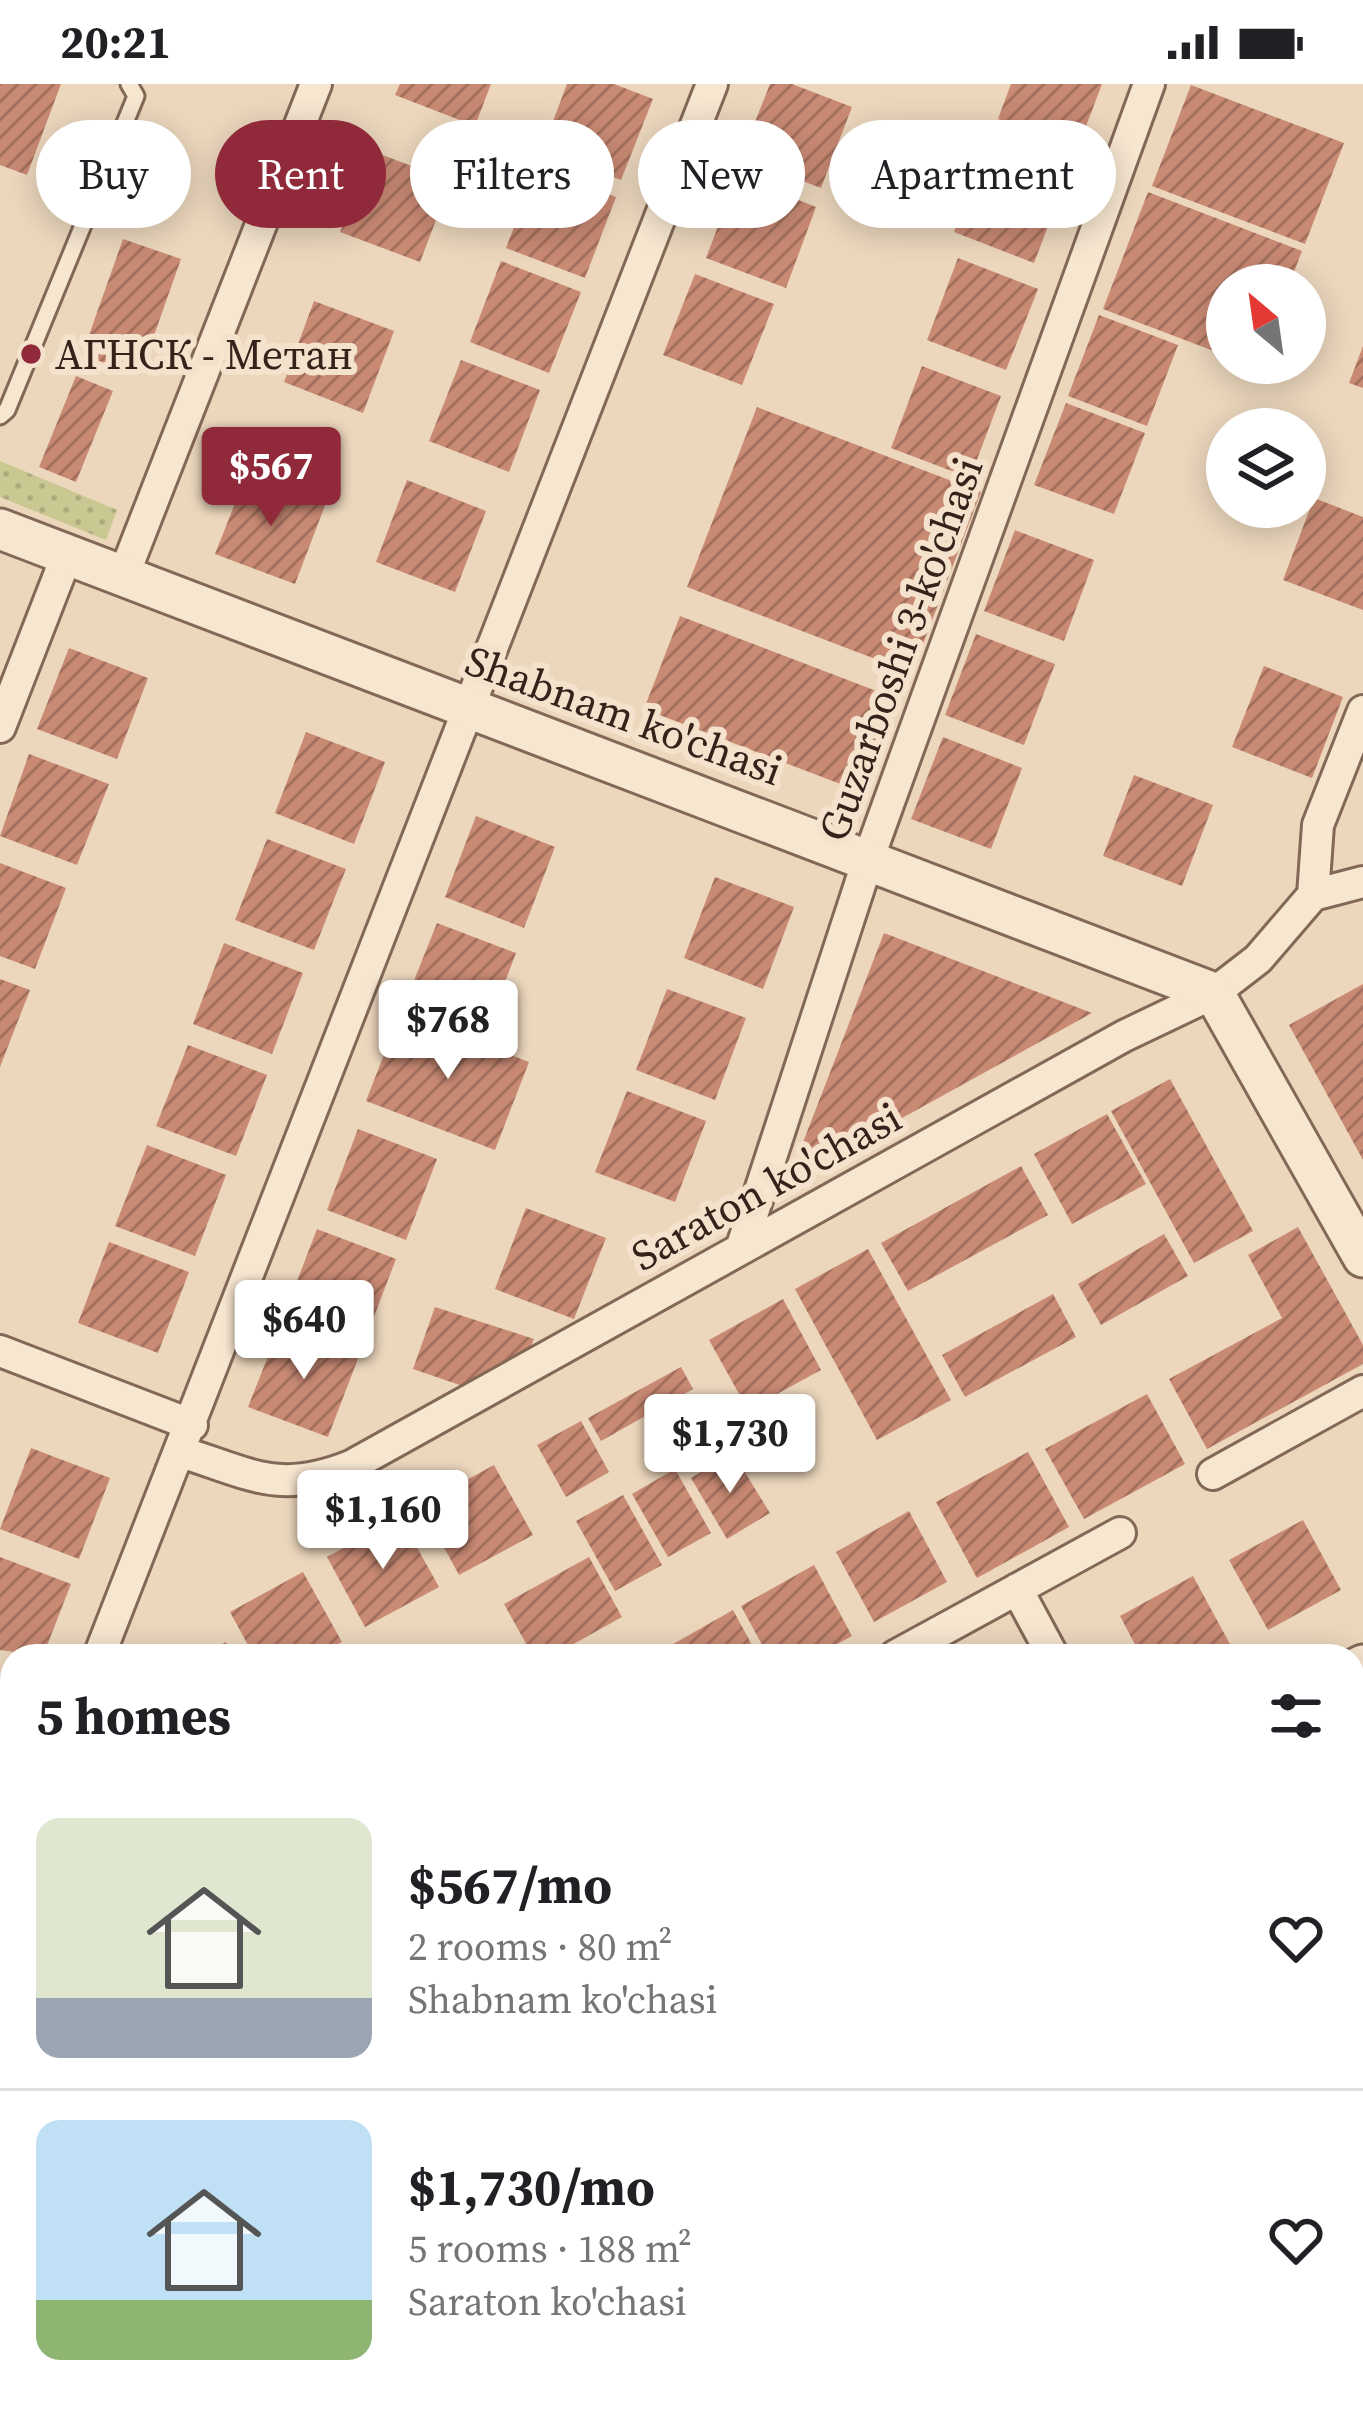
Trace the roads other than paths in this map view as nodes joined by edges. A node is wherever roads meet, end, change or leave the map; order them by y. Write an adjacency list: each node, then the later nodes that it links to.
1 (129, 84): 5 (lane)
2 (316, 84): 8 (street)
3 (712, 84): 9 (street)
4 (1149, 84): 12 (street, Guzarboshi 3-ko'chasi)
5 (0, 416)
6 (0, 529): 7 (street, Shabnam ko'chasi)
7 (67, 555): 8 (street, Shabnam ko'chasi); 11 (street)
8 (123, 578): 9 (street, Shabnam ko'chasi)
9 (468, 709): 12 (street, Shabnam ko'chasi); 20 (street)
10 (1363, 711): 14 (street)
11 (0, 727)
12 (868, 857): 15 (street, Shabnam ko'chasi); 16 (street, Guzarboshi 3-ko'chasi)
13 (1363, 882): 14 (street)
14 (1313, 895): 15 (street, Saraton ko'chasi)
15 (1214, 993): 16 (street, Saraton ko'chasi); 17 (street)
16 (742, 1246): 20 (street, Saraton ko'chasi)
17 (1363, 1257)
18 (0, 1351): 20 (street, Saraton ko'chasi)
19 (1363, 1391): 21 (street)
20 (186, 1438): 24 (street)
21 (1213, 1474)
22 (1120, 1533): 23 (street)
23 (1017, 1589): 25 (street); 26 (street)
24 (104, 1644)
25 (918, 1644)
26 (1047, 1644)

